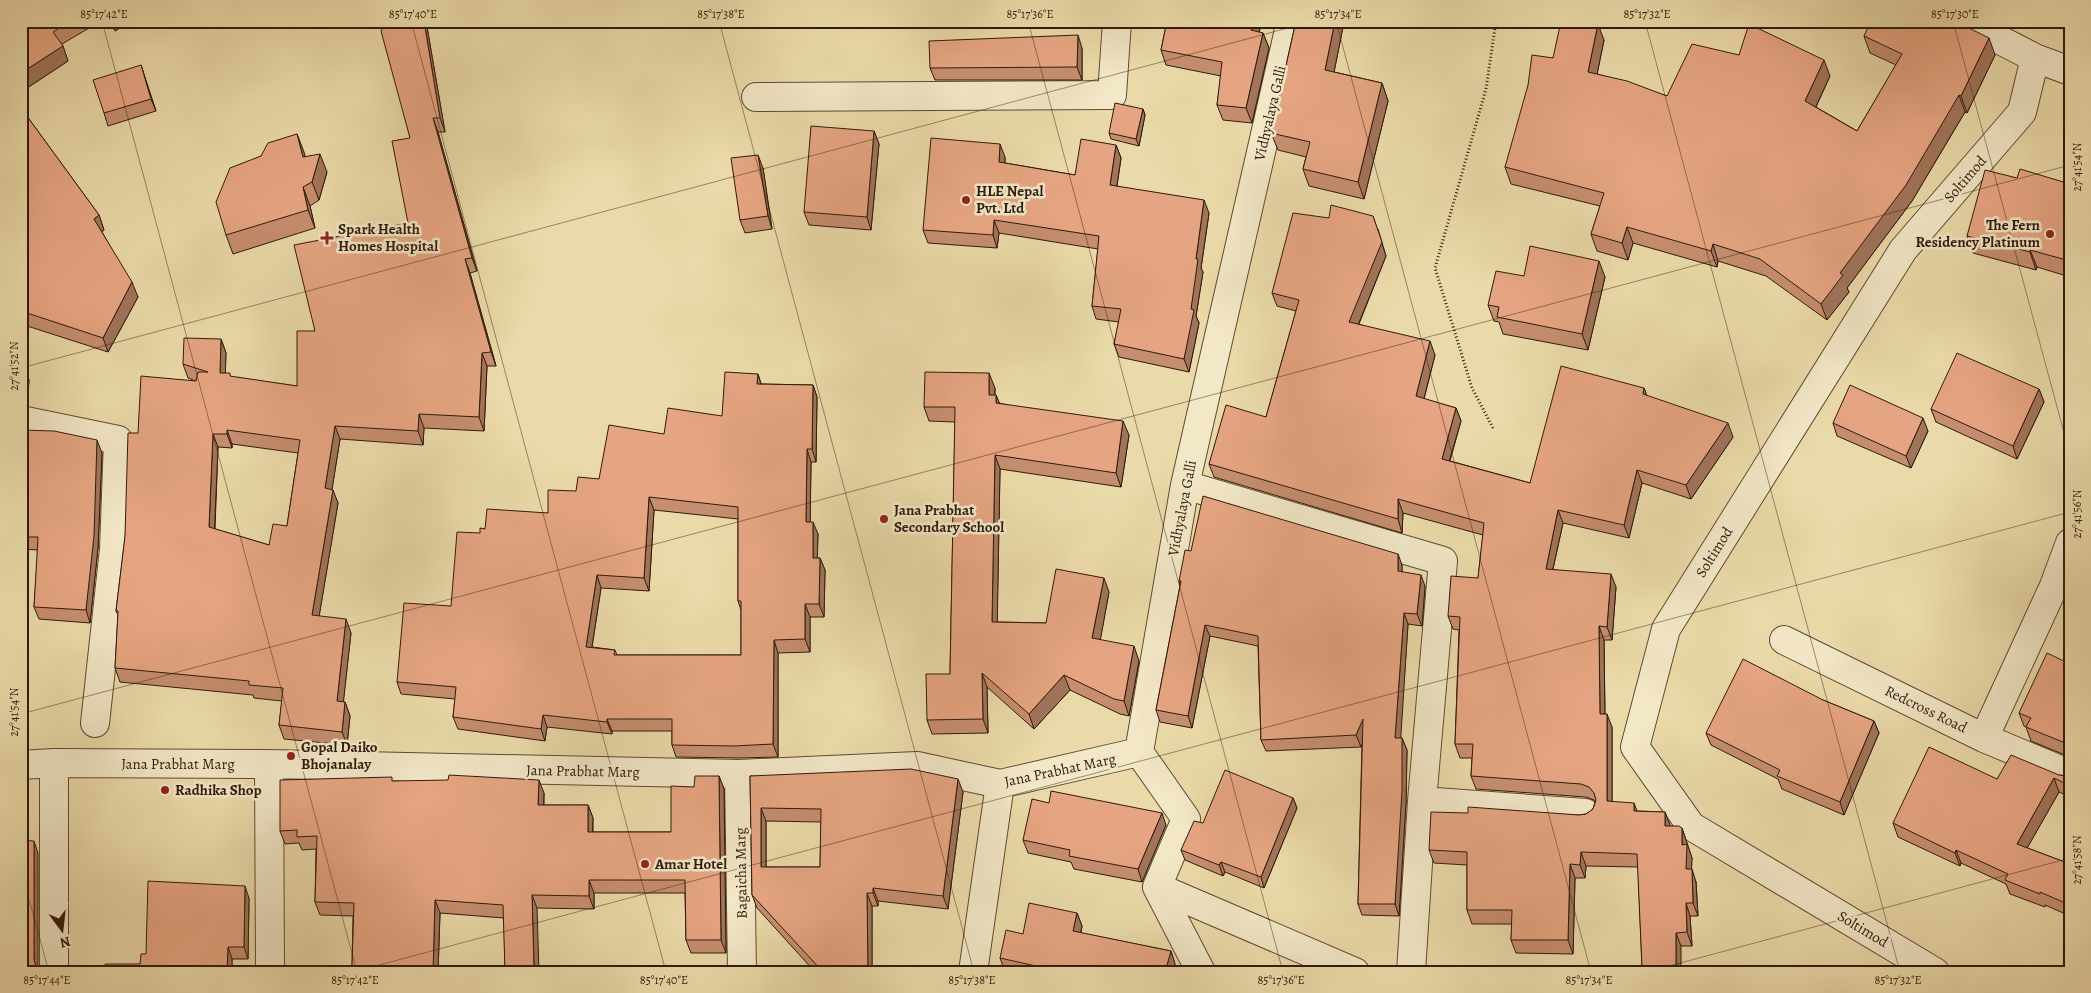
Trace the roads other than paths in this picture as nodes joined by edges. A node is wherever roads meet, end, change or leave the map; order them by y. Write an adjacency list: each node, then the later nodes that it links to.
1 (1117, 21): 6 (street)
2 (1291, 21): 8 (street, Vidhyalaya Galli)
3 (1963, 21): 4 (street)
4 (2035, 58): 5 (street); 31 (street, Soltimod)
5 (2070, 71)
6 (756, 97)
7 (21, 420): 12 (street)
8 (1185, 485): 14 (street, Vidhyalaya Galli); 21 (street)
9 (2070, 543): 10 (street)
10 (2062, 590): 13 (street)
11 (1784, 640): 13 (street, Redcross Road)
12 (95, 724)
13 (1984, 738): 19 (street, Redcross Road)
14 (1140, 752): 20 (street, Jana Prabhat Marg); 23 (street)
15 (54, 763): 16 (street, Jana Prabhat Marg); 17 (street, Jana Prabhat Marg); 24 (street)
16 (269, 764): 18 (street, Jana Prabhat Marg); 25 (street)
17 (21, 765)
18 (739, 774): 20 (street, Jana Prabhat Marg); 26 (street, Bagaicha Marg)
19 (2070, 774)
20 (1000, 784): 27 (street)
21 (1422, 802): 22 (street); 30 (street)
22 (1585, 814)
23 (1157, 887): 28 (street); 29 (street)
24 (54, 972)
25 (270, 972)
26 (742, 972)
27 (973, 972)
28 (1201, 972)
29 (1355, 972)
30 (1411, 972)
31 (1935, 972)

